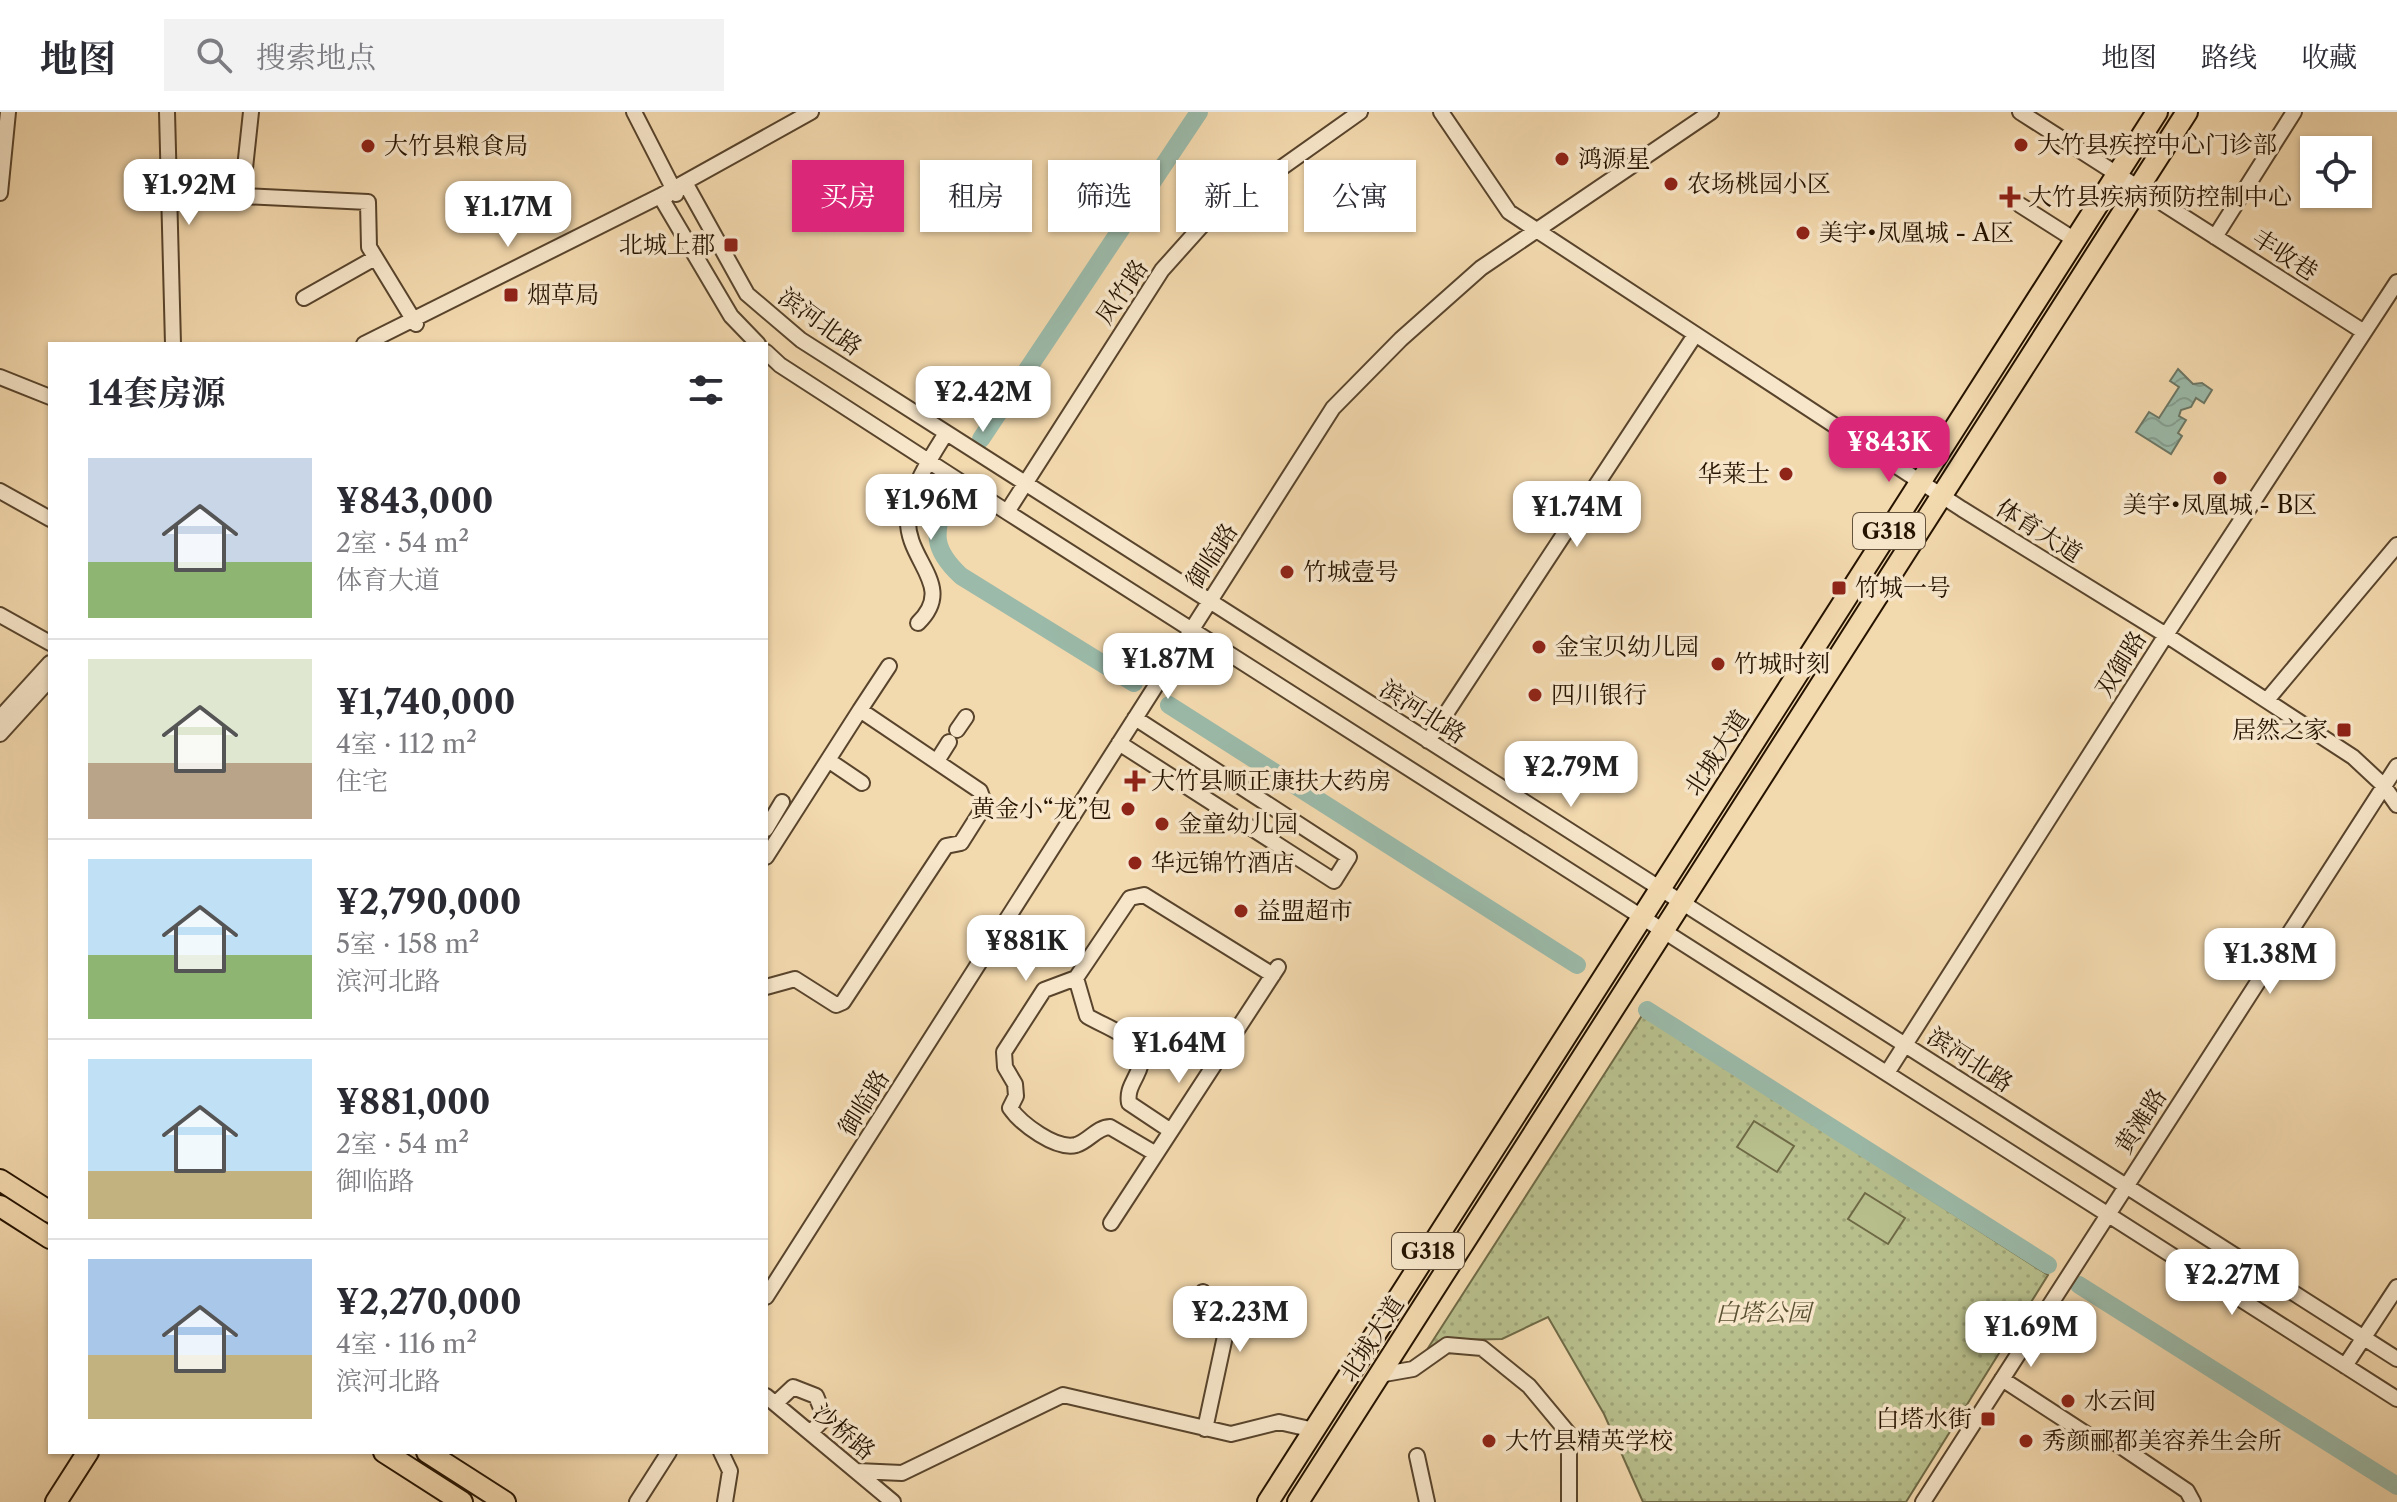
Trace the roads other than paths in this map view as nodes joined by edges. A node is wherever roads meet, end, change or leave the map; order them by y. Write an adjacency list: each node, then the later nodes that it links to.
1 (8, 112): 16 (street)
2 (167, 112): 28 (street)
3 (251, 112): 22 (street)
4 (634, 112): 17 (street)
5 (811, 112): 17 (street)
6 (824, 112): 17 (street)
7 (1360, 112): 38 (street, 凤竹路)
8 (1441, 112): 19 (street, 体育大道)
9 (1711, 112): 19 (street, 御临路)
10 (2020, 112): 14 (street, 丰收巷)
11 (2157, 112): 14 (highway, 北城大道 / G318)
12 (2187, 112): 15 (highway, 北城大道 / G318)
13 (2294, 112): 20 (street)
14 (2117, 174): 15 (street, 丰收巷); 21 (highway, 北城大道 / G318)
15 (2139, 188): 20 (street, 丰收巷); 40 (highway, 北城大道 / G318)
16 (0, 193)
17 (675, 193): 25 (street); 31 (street); 35 (street, 滨河北路)
18 (2020, 205): 21 (street)
19 (1538, 232): 27 (street, 体育大道); 44 (street, 御临路)
20 (2215, 237): 26 (street, 丰收巷)
21 (2075, 240): 37 (highway, 北城大道 / G318)
22 (375, 258): 24 (street); 25 (street)
23 (2397, 282): 26 (street, 双御路)
24 (304, 298)
25 (414, 321): 29 (street); 30 (street)
26 (2364, 332): 48 (street, 双御路)
27 (1695, 335): 37 (street, 体育大道); 59 (street)
28 (173, 342)
29 (368, 342)
30 (384, 342)
31 (756, 342)
32 (768, 354): 36 (street)
33 (0, 377): 34 (street)
34 (48, 396)
35 (948, 434): 36 (street); 38 (street, 滨河北路)
36 (931, 462): 41 (street); 46 (street)
37 (1921, 481): 40 (street, 体育大道); 72 (highway, 北城大道 / G318)
38 (1025, 483): 41 (street, 凤竹路); 44 (street, 滨河北路)
39 (0, 491): 42 (street)
40 (1942, 496): 48 (street, 体育大道); 73 (highway, 北城大道 / G318)
41 (1007, 512): 47 (street)
42 (48, 518)
43 (2397, 545): 53 (street)
44 (1209, 601): 47 (street, 御临路); 59 (street, 滨河北路)
45 (0, 615): 49 (street)
46 (918, 623)
47 (1191, 629): 55 (street, 御临路); 74 (street)
48 (2166, 635): 53 (street, 体育大道); 78 (street, 双御路)
49 (48, 642)
50 (48, 665): 56 (street)
51 (889, 666): 54 (street)
52 (48, 681): 58 (street)
53 (2267, 700): 66 (street, 体育大道)
54 (860, 710): 61 (street); 62 (street)
55 (1136, 717): 60 (street, 御临路); 64 (street)
56 (0, 718)
57 (957, 730): 62 (street)
58 (0, 734)
59 (1428, 741): 72 (street, 滨河北路)
60 (1119, 743): 67 (street); 91 (street, 御临路)
61 (828, 760): 65 (street); 71 (street)
62 (937, 761): 77 (street)
63 (2397, 766): 66 (street, 黄滩路)
64 (1220, 773): 67 (street); 67 (street)
65 (862, 783)
66 (2383, 785): 69 (street, 体育大道); 83 (street, 黄滩路)
67 (1204, 797)
68 (782, 802): 70 (street)
69 (2397, 805)
70 (768, 826)
71 (768, 854)
72 (1661, 888): 73 (street, 滨河北路); 74 (highway, 北城大道 / G318)
73 (1682, 902): 75 (highway, 北城大道 / G318); 78 (street, 滨河北路)
74 (1643, 915): 75 (street); 100 (highway, 北城大道 / G318)
75 (1665, 929): 79 (street); 95 (highway, 北城大道 / G318)
76 (1076, 978): 80 (street); 80 (street); 81 (street)
77 (768, 986)
78 (1905, 1045): 79 (street, 双御路); 83 (street, 滨河北路)
79 (1887, 1073): 86 (street)
80 (1171, 1131): 81 (street)
81 (1156, 1154): 87 (street)
82 (0, 1180): 85 (highway)
83 (2125, 1186): 86 (street, 黄滩路); 92 (street, 滨河北路)
84 (0, 1206): 88 (highway)
85 (48, 1211)
86 (2107, 1215): 94 (street); 96 (street, 黄滩路)
87 (1111, 1223)
88 (48, 1237)
89 (2397, 1287): 92 (street)
90 (1203, 1292): 99 (street)
91 (768, 1294)
92 (2363, 1338): 93 (street, 滨河北路); 94 (street)
93 (2397, 1359)
94 (2345, 1366): 97 (street)
95 (1379, 1375): 118 (highway, 北城大道 / G318); 120 (street)
96 (2002, 1379): 121 (street, 黄滩路); 122 (street)
97 (2397, 1399)
98 (771, 1400): 101 (street, 沙桥路); 101 (street)
99 (1205, 1429): 100 (street); 109 (street)
100 (1314, 1430): 117 (highway, 北城大道 / G318)
101 (811, 1432): 109 (street, 沙桥路)
102 (71, 1454): 110 (highway)
103 (87, 1454): 111 (highway)
104 (387, 1454): 112 (highway)
105 (430, 1454): 113 (highway)
106 (668, 1454): 114 (street)
107 (722, 1454): 115 (street)
108 (1417, 1456): 119 (street)
109 (857, 1471): 116 (street, 沙桥路)
110 (40, 1502)
111 (56, 1502)
112 (462, 1502)
113 (505, 1502)
114 (637, 1502)
115 (725, 1502)
116 (893, 1502)
117 (1268, 1502)
118 (1298, 1502)
119 (1427, 1502)
120 (1569, 1502)
121 (1923, 1502)
122 (2193, 1502)

